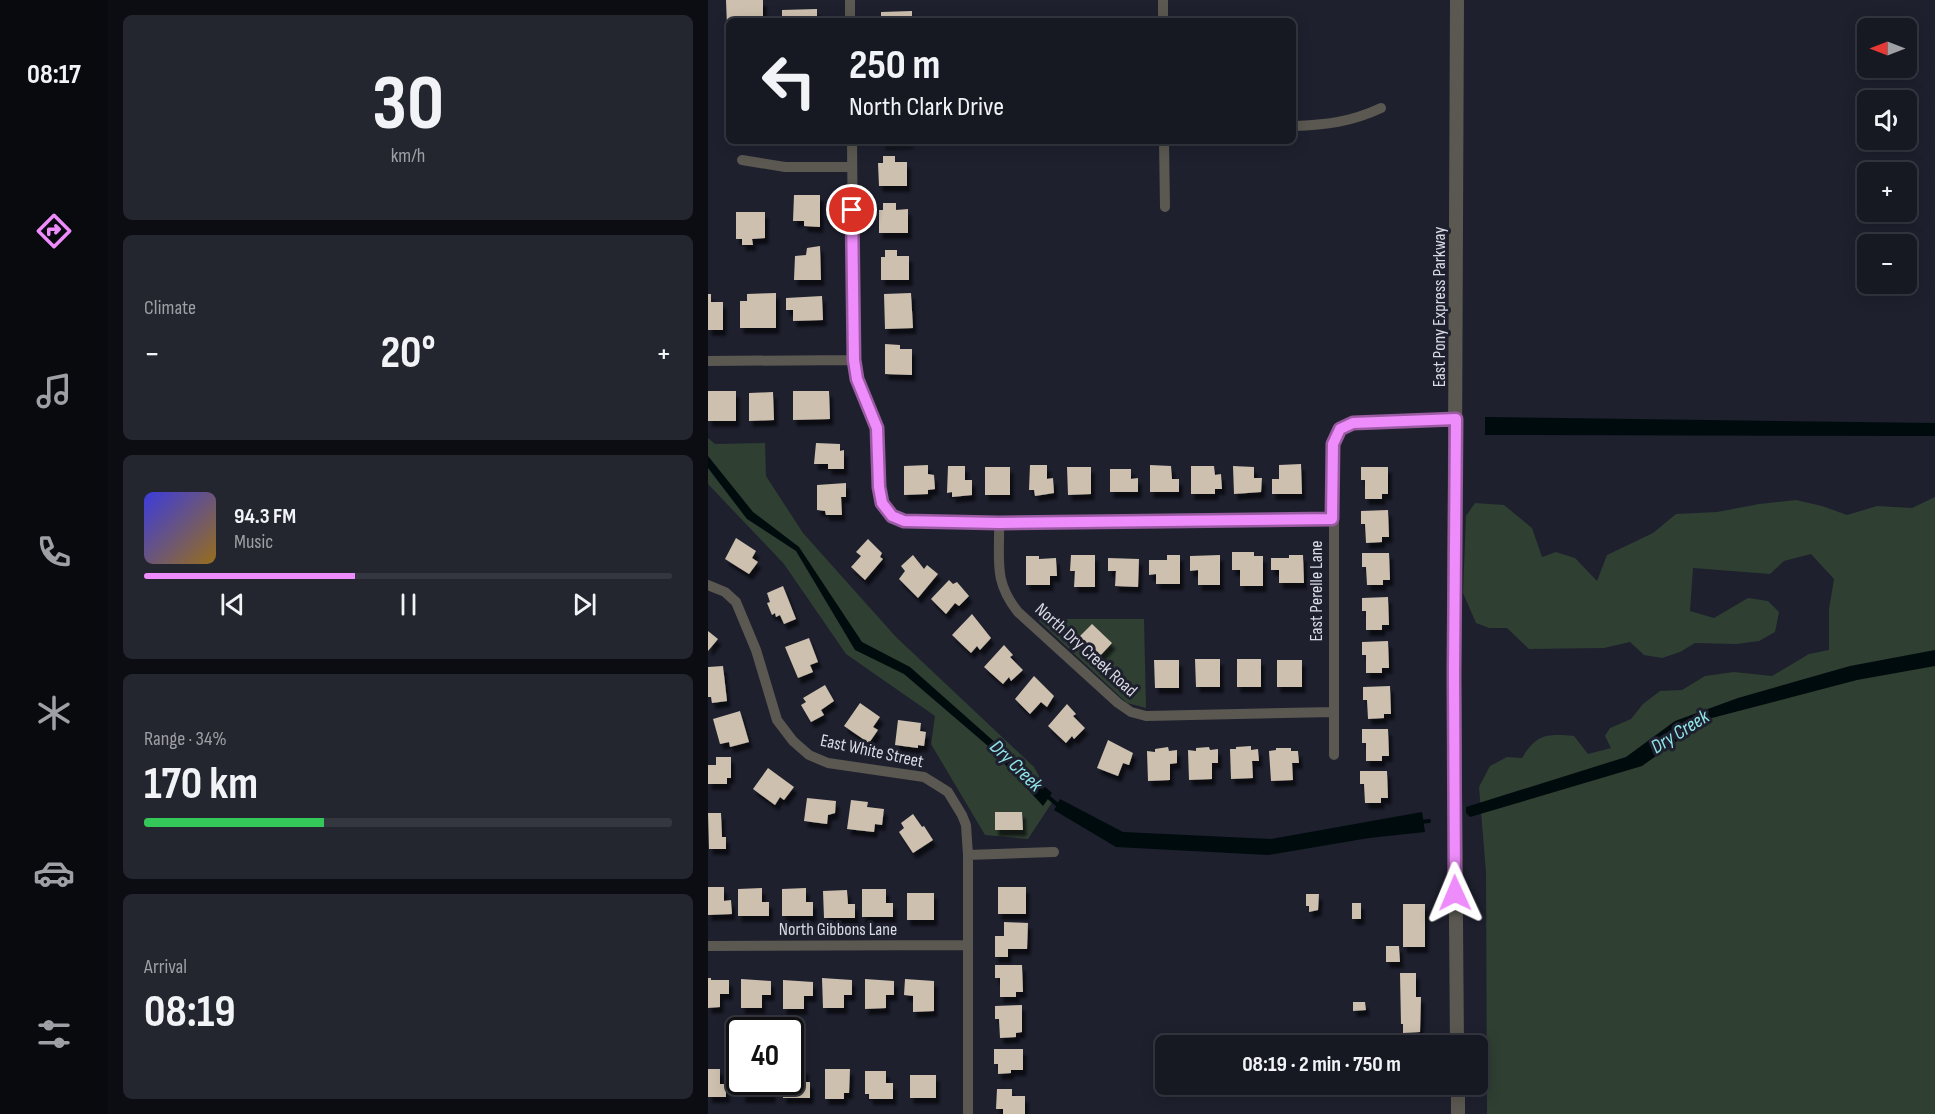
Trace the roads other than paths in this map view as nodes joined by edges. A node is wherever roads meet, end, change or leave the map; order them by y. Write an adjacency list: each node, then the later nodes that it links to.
1 (850, 0): 4 (street)
2 (1163, 0): 5 (street)
3 (1457, 0): 15 (street, East Pony Express Parkway)
4 (850, 18)
5 (1163, 18)
6 (1381, 108): 7 (street)
7 (1296, 126)
8 (852, 144): 11 (street)
9 (1164, 144): 12 (street)
10 (742, 160): 11 (street)
11 (852, 167): 13 (street)
12 (1165, 207)
13 (854, 360): 14 (street); 17 (street)
14 (708, 362)
15 (1456, 419): 16 (street, East Perelle Lane); 25 (street, East Pony Express Parkway)
16 (1332, 519): 17 (street); 19 (street, East Perelle Lane)
17 (999, 523): 19 (street, North Dry Creek Road)
18 (708, 585): 22 (street, East White Street)
19 (1334, 712): 20 (street, East Perelle Lane)
20 (1334, 755)
21 (1054, 852): 22 (street)
22 (968, 855): 23 (street, East White Street)
23 (968, 945): 24 (street, North Gibbons Lane); 27 (street, East White Street)
24 (708, 946)
25 (1457, 1035)
26 (1458, 1095): 28 (street)
27 (968, 1114)
28 (1458, 1114)

